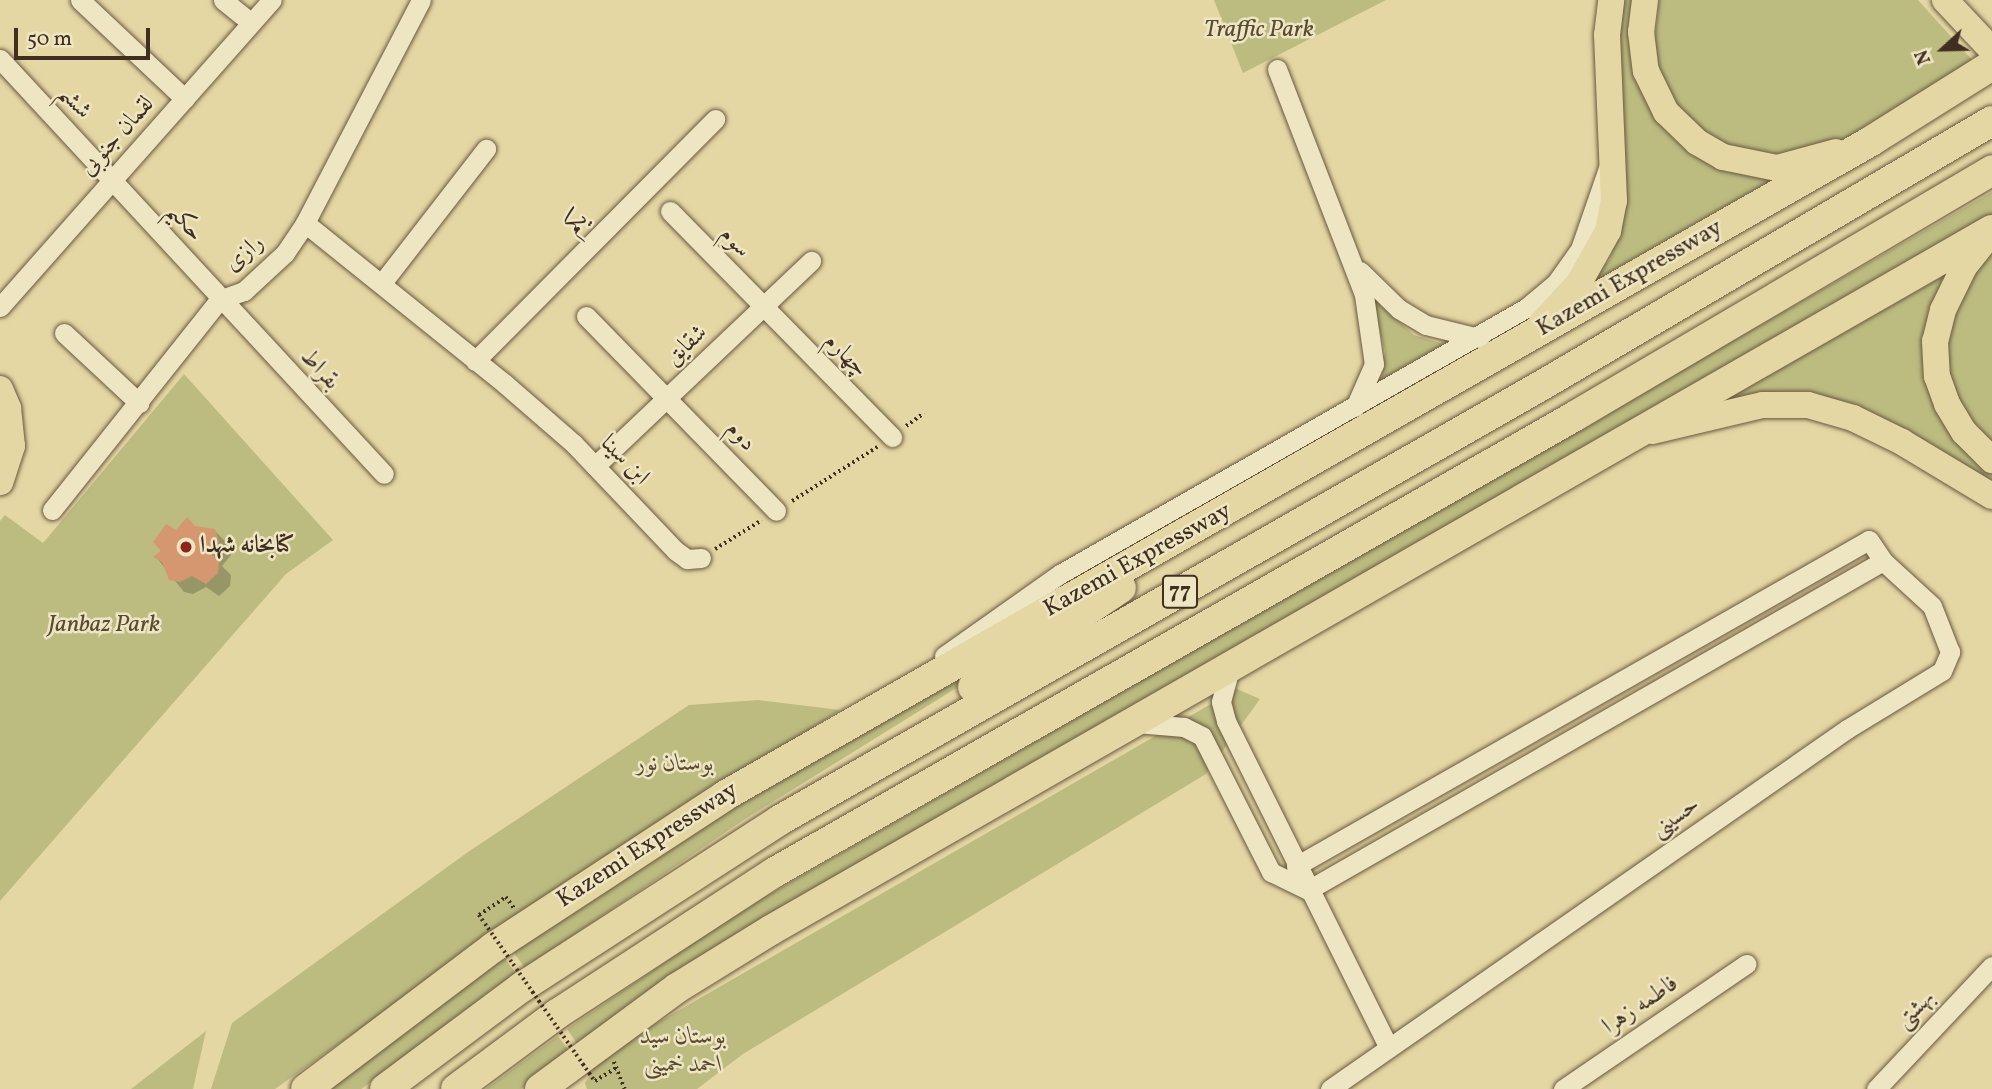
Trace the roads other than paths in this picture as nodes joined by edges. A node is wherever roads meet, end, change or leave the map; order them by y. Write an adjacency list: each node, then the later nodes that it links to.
1 (80, 0): 13 (street)
2 (223, 0): 8 (street)
3 (272, 0): 8 (street, لقمان جنوبی)
4 (421, 0): 22 (street, رازی)
5 (1611, 0): 17 (main road)
6 (1646, 0): 16 (main road)
7 (1945, 0): 9 (main road)
8 (251, 23): 13 (street, لقمان جنوبی)
9 (1992, 50)
10 (0, 60): 20 (street, ششم)
11 (1992, 65): 16 (highway, Kazemi Expressway)
12 (1278, 69): 25 (street)
13 (185, 99): 20 (street, لقمان جنوبی)
14 (715, 119): 34 (street, یکم)
15 (1992, 121): 54 (highway, Kazemi Expressway / 77)
16 (1871, 141): 33 (highway, Kazemi Expressway)
17 (1614, 147): 32 (street); 33 (main road)
18 (486, 149): 26 (street)
19 (1992, 170): 62 (highway, 77)
20 (112, 180): 27 (street, حکیم); 28 (street, لقمان جنوبی)
21 (670, 212): 29 (street, سوم)
22 (305, 223): 26 (street, ابن سینا); 27 (street, رازی)
23 (1992, 231): 39 (highway); 41 (main road)
24 (811, 261): 29 (street, شقایق)
25 (1357, 267): 32 (street); 38 (street)
26 (382, 283): 34 (street, ابن سینا)
27 (219, 300): 37 (street, رازی); 43 (street, بقراط)
28 (0, 307)
29 (763, 309): 36 (street, شقایق); 40 (street, چهارم)
30 (586, 316): 36 (street)
31 (64, 333): 37 (street)
32 (1479, 338): 38 (street)
33 (1527, 339): 48 (highway, Kazemi Expressway)
34 (475, 361): 42 (street, ابن سینا)
35 (0, 389): 44 (main road)
36 (669, 397): 42 (street, شقایق); 47 (street, دوم)
37 (139, 404): 46 (street, رازی)
38 (1355, 407): 53 (street)
39 (1640, 433): 45 (main road); 51 (highway)
40 (892, 437)
41 (1992, 460)
42 (595, 466): 49 (street, ابن سینا)
43 (384, 474)
44 (0, 482)
45 (1992, 496)
46 (52, 510)
47 (776, 511)
48 (1211, 521): 53 (highway, Kazemi Expressway); 54 (highway)
49 (701, 558)
50 (1883, 561): 55 (street, حسینی); 56 (street); 59 (street, حسینی)
51 (1230, 667): 52 (highway); 55 (street)
52 (1133, 723): 56 (street); 63 (highway)
53 (848, 725): 60 (highway, Kazemi Expressway)
54 (878, 764): 61 (highway, Kazemi Expressway / 77)
55 (1296, 866): 56 (street)
56 (1308, 890): 59 (street)
57 (1746, 964): 65 (street, فاطمه زهرا)
58 (1992, 966): 66 (street, بهشتی)
59 (1388, 1048): 64 (street, حسینی)
60 (306, 1089)
61 (385, 1089)
62 (456, 1089)
63 (540, 1089)
64 (1330, 1089)
65 (1563, 1089)
66 (1876, 1089)

